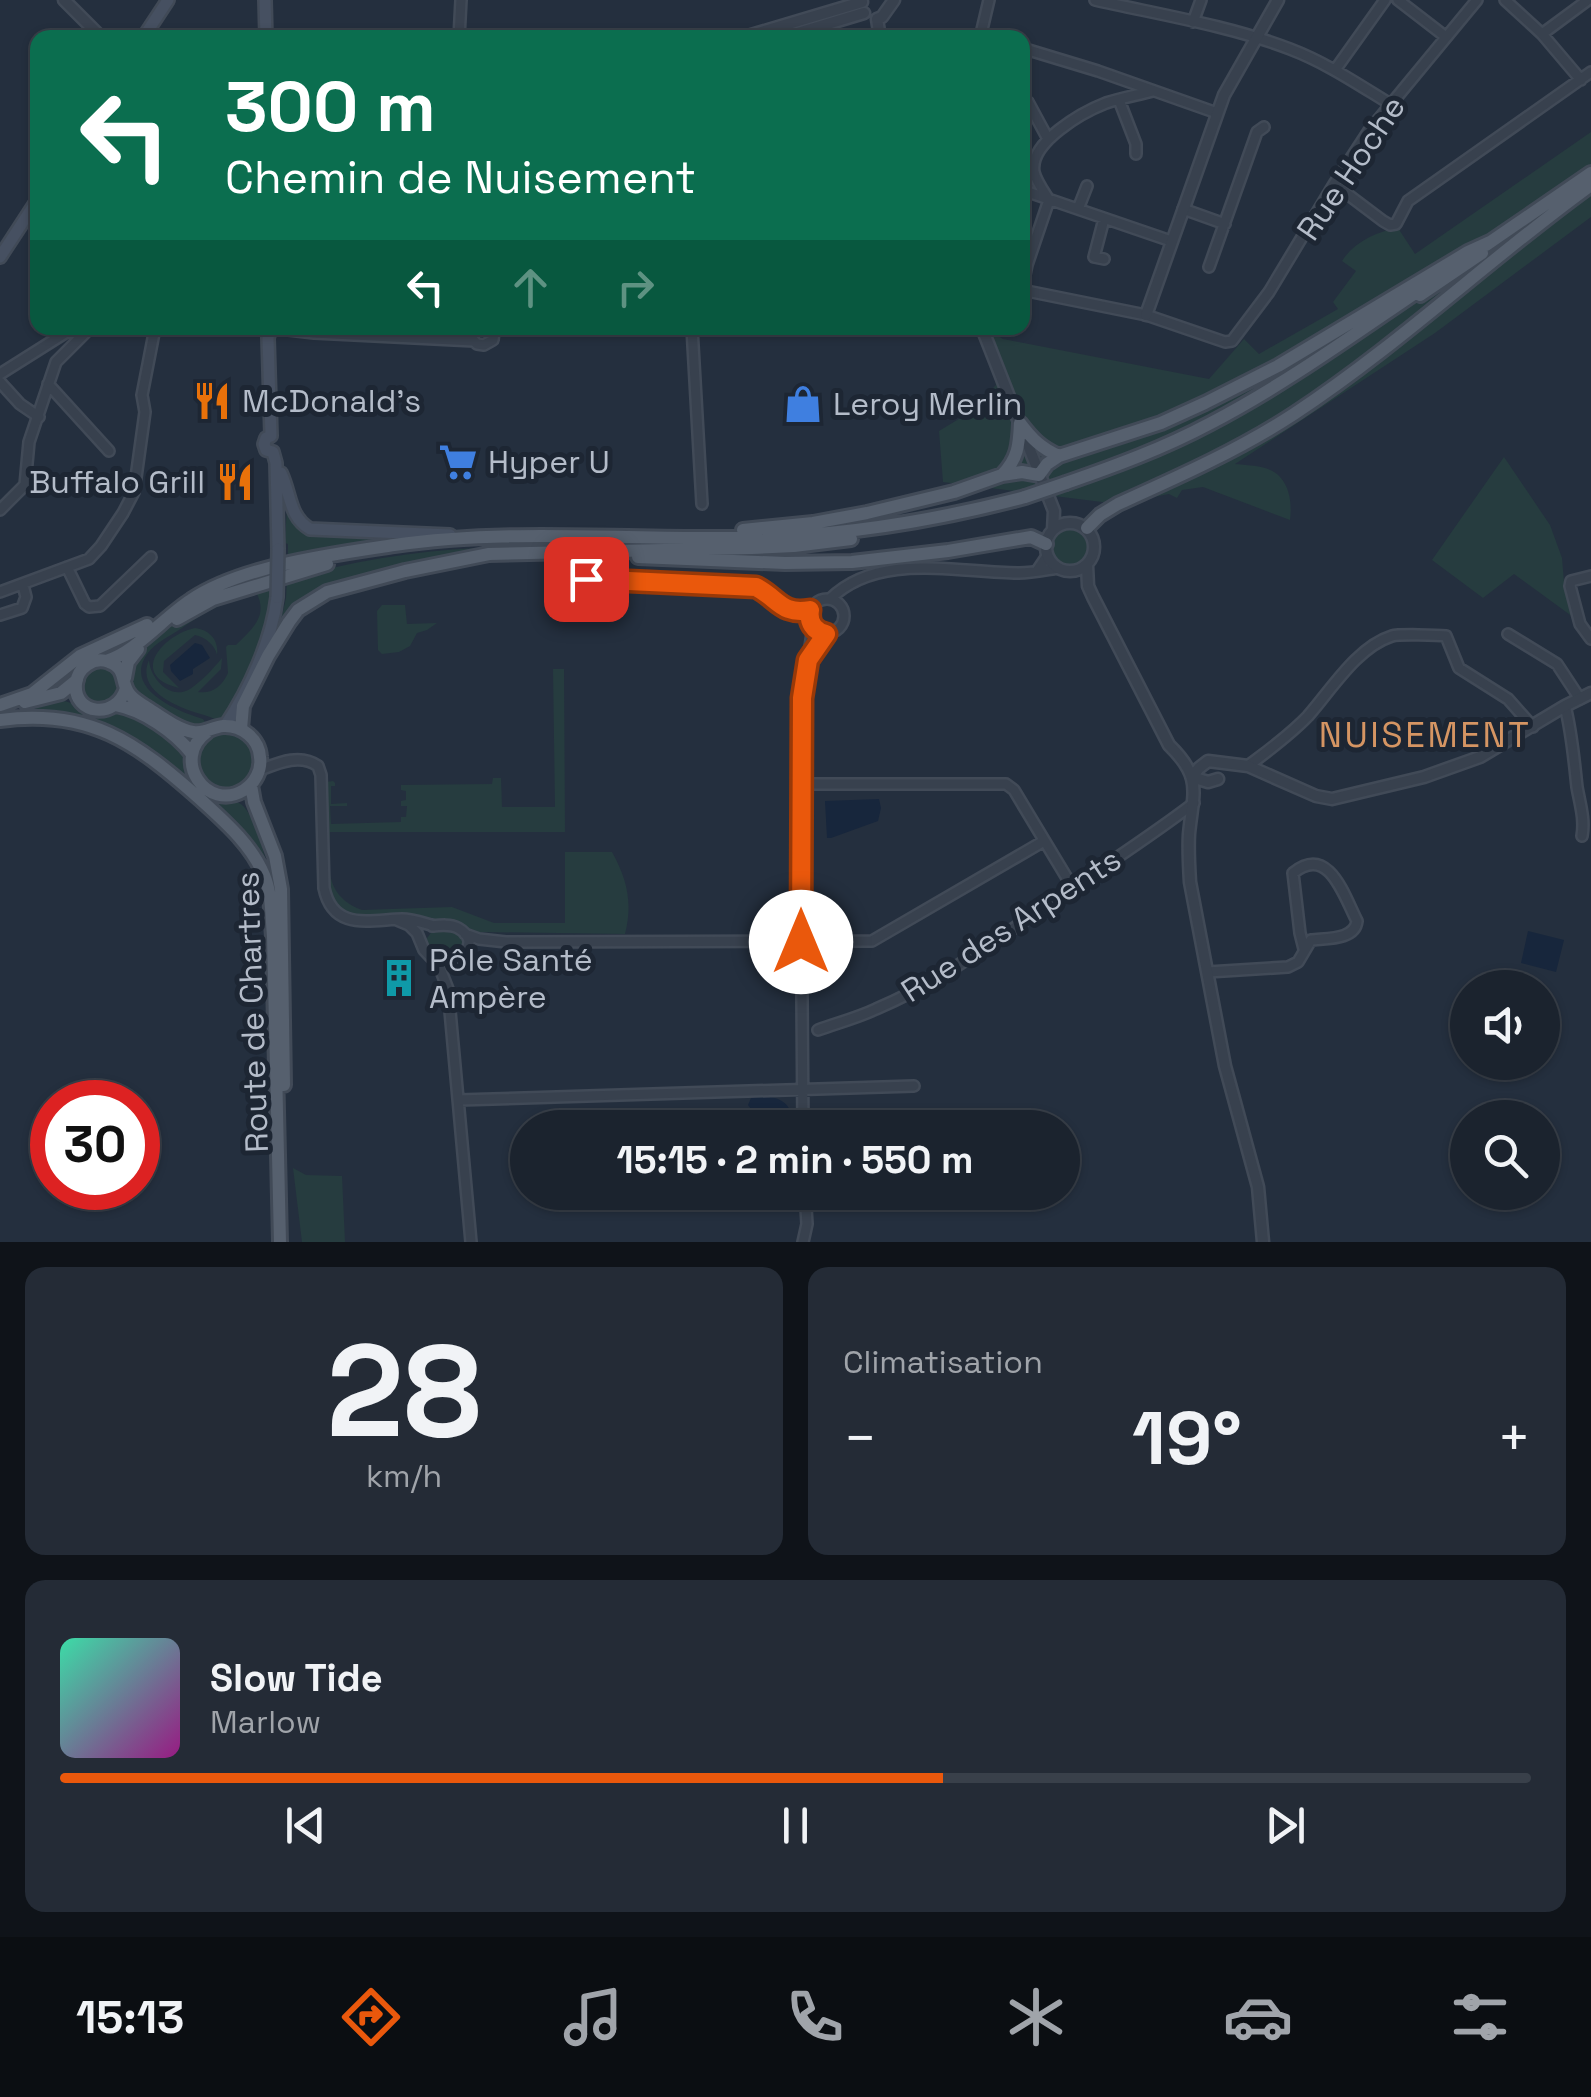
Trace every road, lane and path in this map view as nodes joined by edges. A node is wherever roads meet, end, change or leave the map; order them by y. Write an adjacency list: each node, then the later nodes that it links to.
1 (64, 0): 19 (street)
2 (168, 0): 20 (main road)
3 (266, 0): 21 (main road)
4 (462, 0): 22 (street)
5 (894, 0): 17 (street)
6 (989, 0): 26 (street)
7 (1094, 0): 15 (street)
8 (1201, 0): 18 (street)
9 (1278, 0): 29 (street)
10 (1385, 0): 31 (street)
11 (1398, 0): 28 (street)
12 (1477, 0): 28 (street, Rue Hoche)
13 (1505, 0): 27 (street)
14 (1588, 0): 27 (street)
15 (1120, 3): 18 (street)
16 (863, 5): 17 (street); 23 (street); 24 (street)
17 (876, 19): 25 (street)
18 (1193, 22): 29 (street)
19 (94, 30)
20 (147, 30)
21 (266, 30)
22 (460, 30)
23 (771, 30)
24 (801, 30)
25 (878, 30)
26 (982, 30)
27 (1542, 34): 33 (street)
28 (1446, 37): 36 (street, Rue Hoche)
29 (1256, 38): 31 (street); 38 (street)
30 (1030, 50): 34 (street)
31 (1335, 70): 36 (street)
32 (1591, 72): 33 (street)
33 (1580, 80): 43 (street)
34 (1153, 91): 35 (street); 38 (street)
35 (1120, 100): 40 (street); 41 (street)
36 (1392, 105): 43 (street, Rue Hoche)
37 (1030, 106): 40 (street)
38 (1216, 114): 48 (street)
39 (1264, 128): 51 (street)
40 (1048, 139): 46 (street)
41 (1136, 154)
42 (1591, 179): 53 (main road); 79 (main road); 86 (main road)
43 (1334, 184): 59 (street, Rue Hoche)
44 (1087, 186): 47 (street)
45 (1030, 193): 46 (street)
46 (1050, 200): 47 (street); 55 (street)
47 (1078, 209): 50 (street)
48 (1183, 210): 51 (street); 52 (street)
49 (30, 212): 54 (main road)
50 (1104, 219): 52 (street); 56 (street)
51 (1224, 224): 57 (street)
52 (1172, 241): 59 (street)
53 (1490, 242): 75 (main road); 79 (main road)
54 (0, 257)
55 (1030, 257)
56 (1104, 260)
57 (1209, 267)
58 (1030, 292): 59 (street)
59 (1146, 315)
60 (62, 335): 68 (street)
61 (83, 335): 70 (street)
62 (154, 335): 95 (street)
63 (270, 335): 74 (main road)
64 (473, 335): 65 (street)
65 (494, 335)
66 (692, 335): 81 (street)
67 (985, 335): 72 (street)
68 (0, 374)
69 (0, 382): 71 (street)
70 (48, 384): 71 (street); 73 (street)
71 (39, 417): 82 (street)
72 (1020, 423): 75 (main road); 77 (main road); 78 (street)
73 (110, 451)
74 (275, 451): 76 (main road); 90 (main road)
75 (1059, 456): 78 (main road)
76 (282, 474): 88 (main road); 90 (main road)
77 (1002, 475): 78 (main road); 89 (main road)
78 (1039, 475): 83 (street)
79 (1067, 485): 80 (main road, bridge)
80 (1026, 498): 85 (main road); 89 (main road)
81 (702, 504)
82 (0, 510)
83 (1054, 510): 84 (street); 87 (street)
84 (1070, 522): 86 (street); 87 (street)
85 (902, 528): 93 (main road); 118 (main road)
86 (1086, 528): 94 (street)
87 (1053, 530): 91 (street)
88 (489, 536): 89 (main road); 106 (main road)
89 (646, 537)
90 (281, 548): 105 (main road, bridge)
91 (1047, 550): 93 (main road); 96 (street); 97 (street)
92 (151, 557): 95 (street)
93 (456, 560): 114 (main road)
94 (1087, 565): 98 (street); 103 (street)
95 (67, 567): 102 (street)
96 (1058, 568): 97 (street); 98 (street)
97 (1036, 571): 101 (street)
98 (1071, 572): 103 (street)
99 (1591, 576): 113 (street)
100 (560, 578): 110 (street)
101 (851, 584): 107 (street); 108 (street)
102 (23, 585): 104 (street); 109 (street)
103 (1088, 586): 130 (street)
104 (0, 592)
105 (280, 596): 114 (main road); 124 (main road)
106 (192, 598): 116 (main road); 123 (main road)
107 (830, 599): 108 (street); 110 (street)
108 (841, 606): 111 (street)
109 (0, 615)
110 (811, 619): 111 (street); 115 (street)
111 (826, 634): 115 (street)
112 (1508, 634): 119 (street)
113 (1591, 639)
114 (268, 656): 126 (main road)
115 (808, 660): 137 (street)
116 (106, 661): 117 (main road); 118 (main road)
117 (77, 680): 120 (main road); 123 (main road)
118 (125, 683): 121 (main road); 127 (main road)
119 (1586, 696): 122 (street)
120 (80, 700): 121 (main road); 123 (main road)
121 (116, 706): 129 (main road)
122 (1565, 706): 125 (street); 141 (street)
123 (0, 712): 147 (main road)
124 (226, 726): 126 (main road); 127 (main road)
125 (1532, 726): 133 (street); 133 (street)
126 (241, 729): 128 (main road)
127 (207, 732): 129 (main road)
128 (260, 752): 131 (street); 134 (main road)
129 (192, 754): 139 (main road)
130 (1180, 756): 132 (street); 135 (street)
131 (284, 760): 134 (street); 144 (street)
132 (1208, 762): 133 (street); 135 (street); 136 (street)
133 (1244, 766): 136 (street)
134 (260, 770): 138 (main road)
135 (1192, 777): 136 (street); 140 (street)
136 (1218, 779): 140 (street)
137 (800, 784): 142 (street); 150 (street)
138 (251, 785): 139 (main road); 162 (main road, Route de Chartres)
139 (233, 794): 147 (main road, Route de Chartres)
140 (1194, 802): 143 (street, Rue des Arpents); 154 (street)
141 (1582, 836)
142 (1044, 841): 143 (street); 150 (street)
143 (1073, 888): 156 (street, Rue des Arpents)
144 (397, 920): 145 (street); 148 (street)
145 (434, 926): 146 (street); 148 (street)
146 (465, 934): 149 (street); 152 (street)
147 (273, 936): 162 (main road)
148 (422, 939): 153 (street)
149 (506, 942): 150 (street); 152 (street)
150 (801, 942): 158 (street)
151 (1304, 949): 151 (street); 154 (street)
152 (460, 956): 153 (street); 155 (street)
153 (435, 960): 155 (street)
154 (1208, 972): 165 (street)
155 (448, 989): 159 (street)
156 (818, 1030)
157 (914, 1086): 158 (street)
158 (801, 1089): 159 (street); 160 (street)
159 (459, 1100): 163 (street)
160 (802, 1110)
161 (807, 1210): 164 (street)
162 (283, 1242)
163 (472, 1242)
164 (803, 1242)
165 (1263, 1242)

